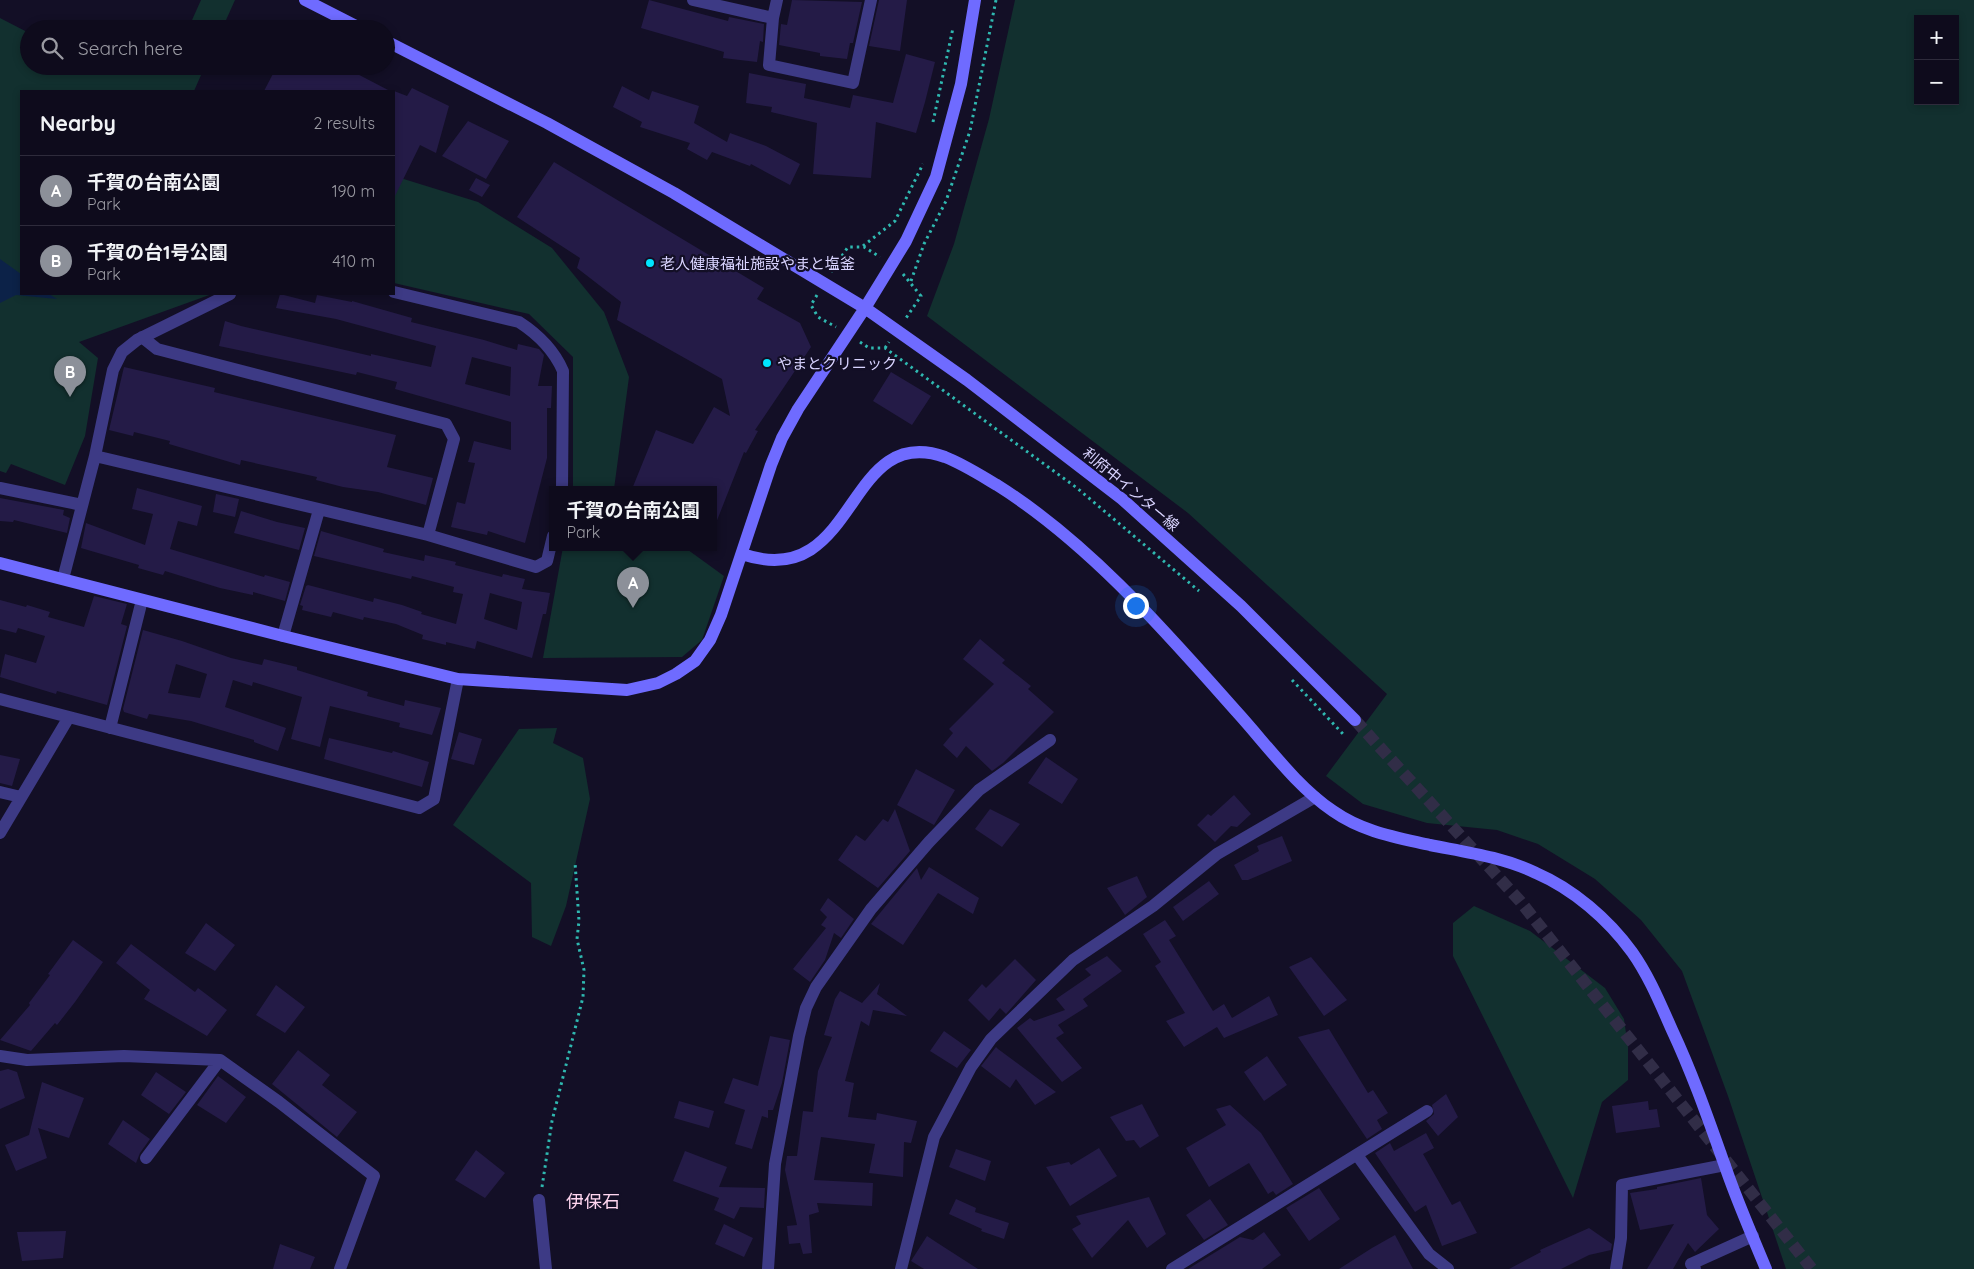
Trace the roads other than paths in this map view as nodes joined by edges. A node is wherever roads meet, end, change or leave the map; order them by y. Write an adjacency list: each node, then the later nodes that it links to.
1 (305, 0): 7 (street)
2 (693, 0): 6 (street)
3 (777, 0): 6 (street)
4 (871, 0): 6 (street)
5 (975, 0): 11 (street)
6 (772, 18)
7 (344, 20)
8 (395, 46): 11 (street, 利府中インター線)
9 (395, 292): 14 (street)
10 (228, 295): 12 (street)
11 (865, 308): 20 (street); 28 (street, 利府中インター線)
12 (142, 337): 13 (street); 18 (street)
13 (95, 456): 16 (street); 17 (street)
14 (562, 486)
15 (0, 488): 16 (street)
16 (82, 505): 22 (street)
17 (319, 510): 18 (street); 24 (street)
18 (428, 535): 19 (street)
19 (549, 551)
20 (742, 554): 25 (street); 33 (street)
21 (0, 563): 22 (street)
22 (63, 580): 23 (street)
23 (142, 600): 24 (street); 29 (street)
24 (283, 636): 25 (street)
25 (458, 679): 29 (street)
26 (0, 699): 27 (street)
27 (69, 717): 29 (street); 32 (street)
28 (1355, 720)
29 (110, 728)
30 (1050, 740): 46 (street)
31 (0, 792): 32 (street)
32 (21, 797): 34 (street)
33 (1315, 797): 40 (street); 47 (street)
34 (0, 833)
35 (0, 1056): 36 (street)
36 (220, 1060): 39 (street); 44 (street)
37 (1427, 1111): 38 (street)
38 (1357, 1155): 48 (street); 49 (street)
39 (146, 1158)
40 (1725, 1165): 42 (street); 50 (street)
41 (539, 1200): 45 (street)
42 (1753, 1236): 43 (street); 51 (street)
43 (1691, 1267)
44 (340, 1269)
45 (546, 1269)
46 (768, 1269)
47 (901, 1269)
48 (1172, 1269)
49 (1448, 1269)
50 (1616, 1269)
51 (1766, 1269)

